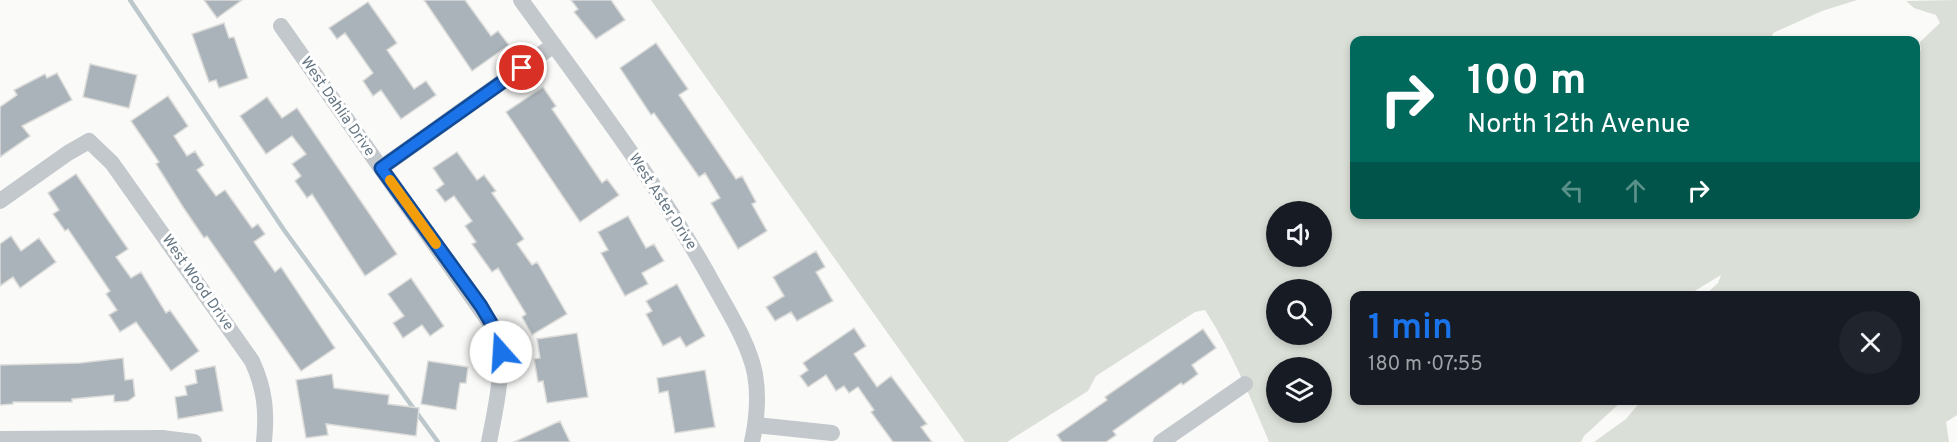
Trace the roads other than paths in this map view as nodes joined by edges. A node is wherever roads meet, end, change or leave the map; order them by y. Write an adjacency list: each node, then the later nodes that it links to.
1 (521, 0): 3 (street, West Aster Drive)
2 (280, 26): 4 (street, West Dahlia Drive)
3 (554, 45): 4 (street); 7 (street, West Aster Drive)
4 (381, 168): 12 (street, West Dahlia Drive)
5 (0, 201): 11 (street, West Wood Drive)
6 (1245, 384): 14 (street)
7 (756, 425): 8 (street); 13 (street, West Aster Drive)
8 (832, 433)
9 (0, 439): 10 (street)
10 (194, 442)
11 (264, 442)
12 (489, 442)
13 (752, 442)
14 (1161, 442)

